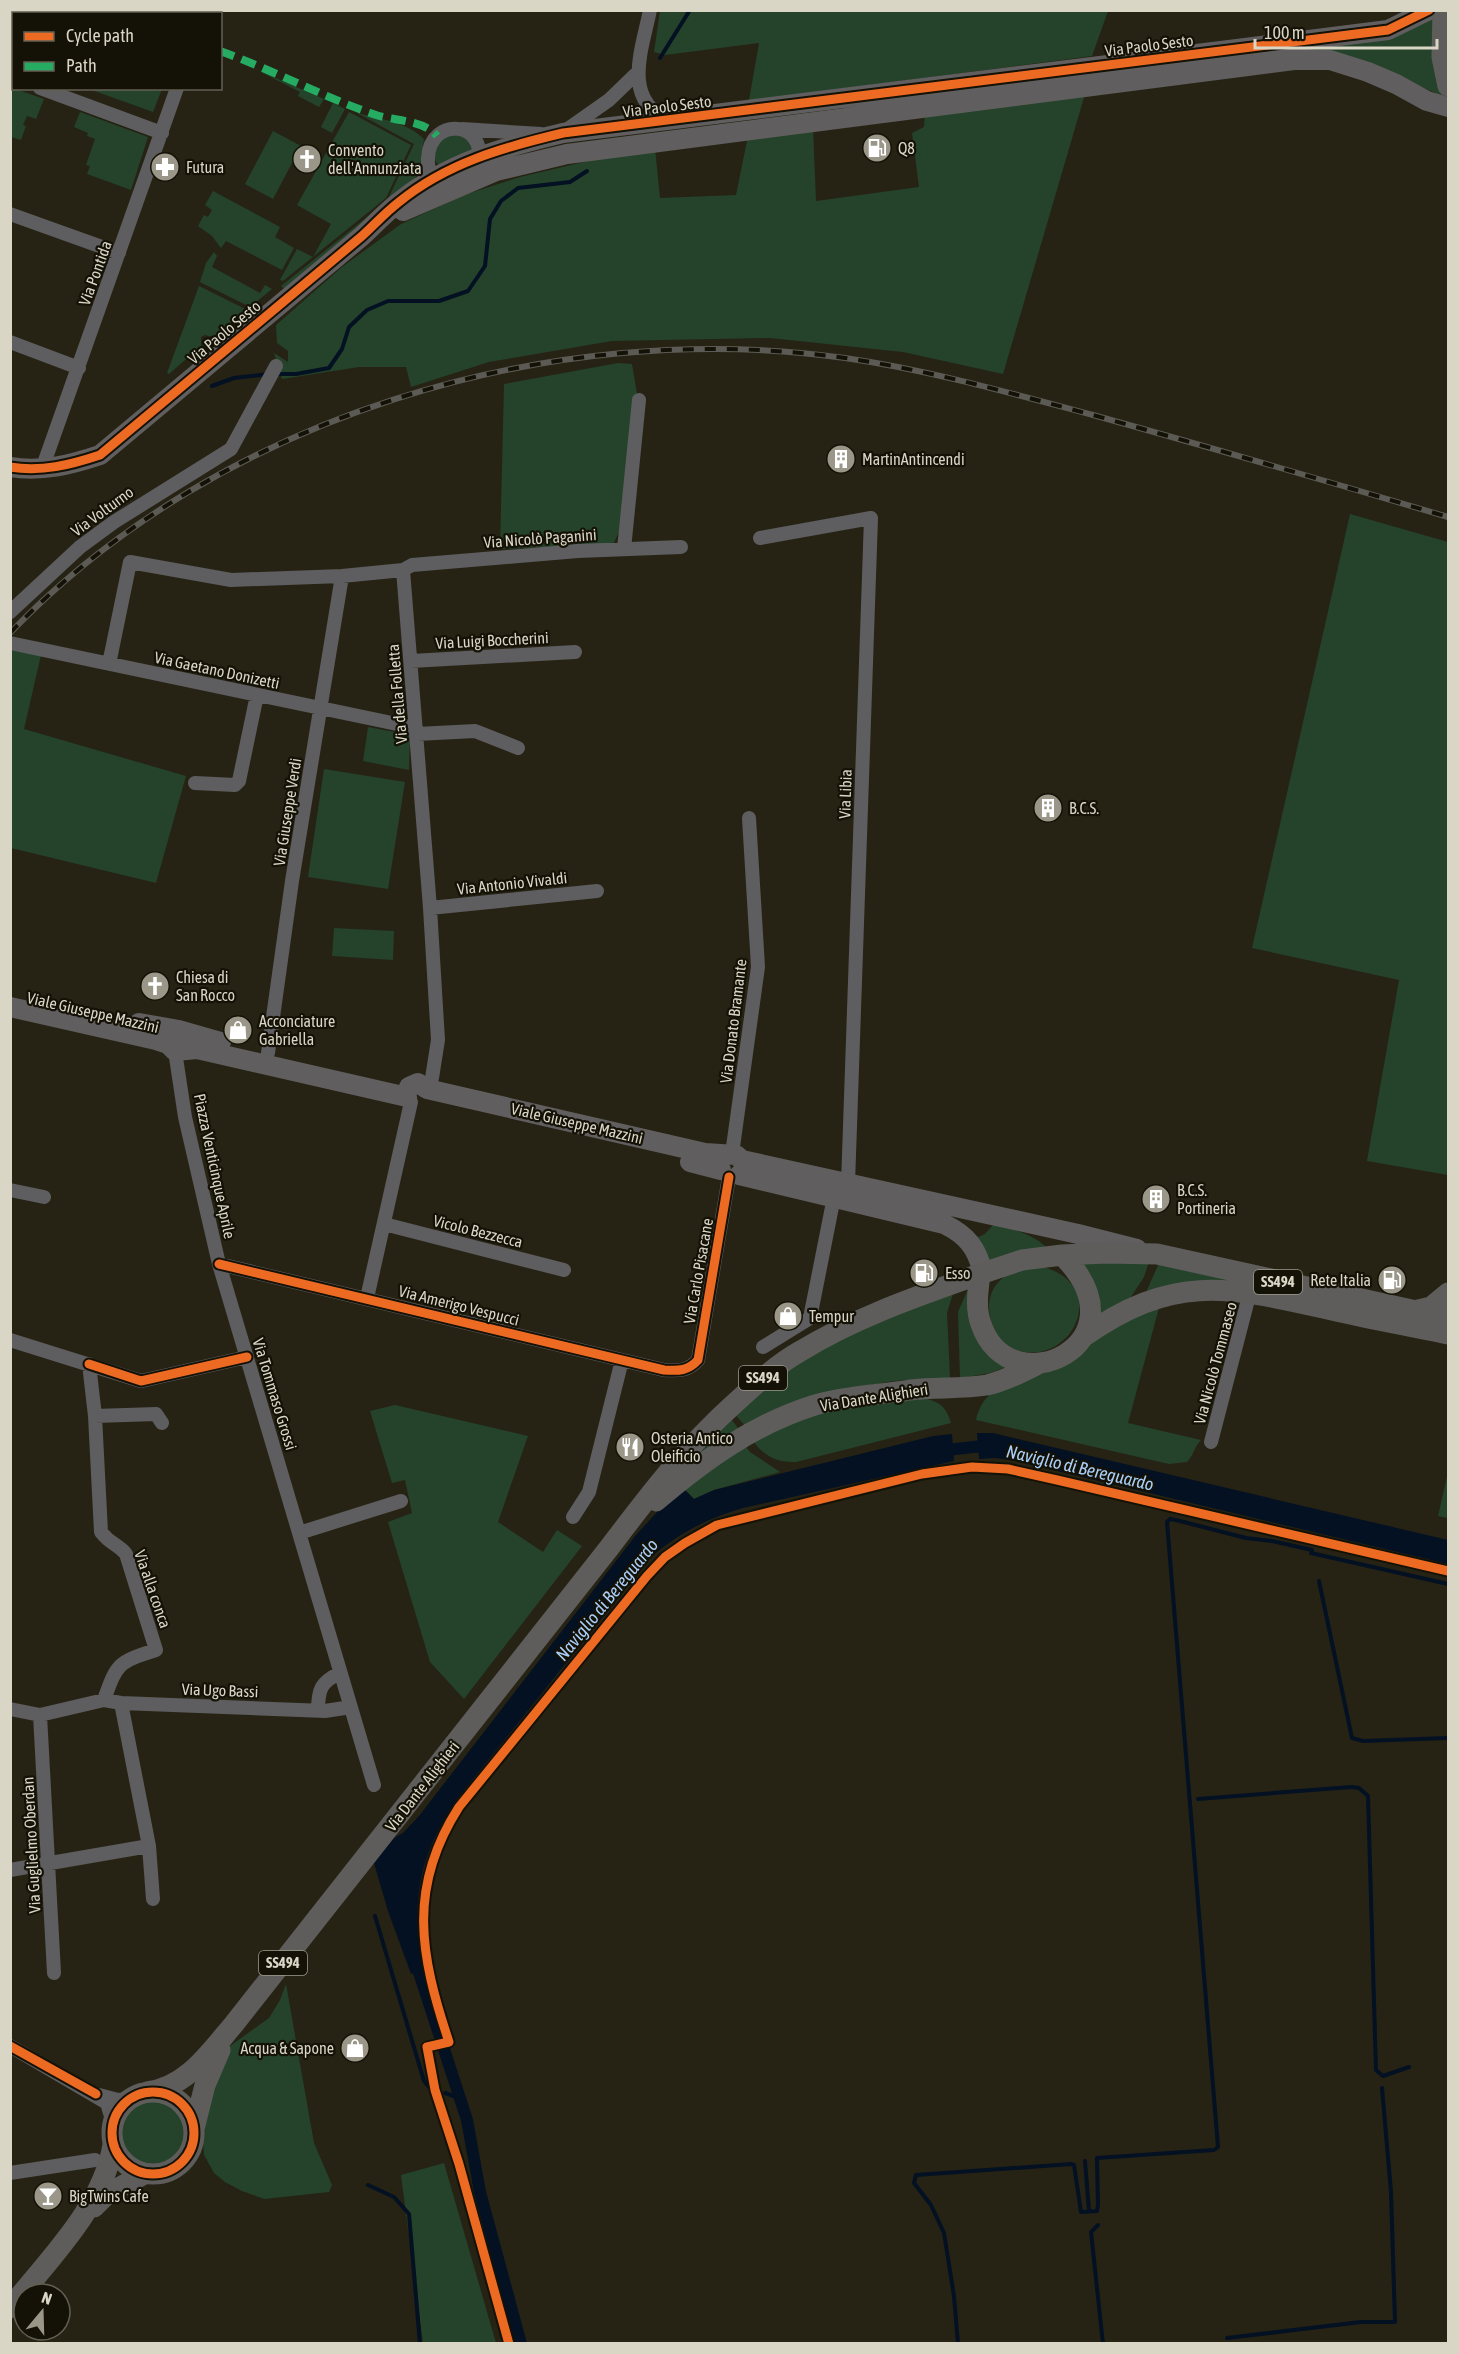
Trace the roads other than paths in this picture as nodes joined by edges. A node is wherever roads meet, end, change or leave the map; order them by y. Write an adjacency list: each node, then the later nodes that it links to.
1 (650, 10): 4 (street)
2 (1429, 10): 9 (street, Via Paolo Sesto)
3 (1443, 10): 5 (main road)
4 (638, 72): 9 (street); 12 (street)
5 (1449, 86)
6 (45, 90): 11 (street)
7 (176, 90): 11 (street, Via Pontida)
8 (1449, 107): 15 (street, Via Paolo Sesto)
9 (669, 121): 12 (street, Via Paolo Sesto)
10 (462, 129): 12 (street, Via Paolo Sesto); 13 (street); 14 (street)
11 (162, 133): 18 (street, Via Pontida)
12 (563, 133): 13 (street, Via Paolo Sesto)
13 (480, 156): 14 (street, Via Paolo Sesto); 15 (street)
14 (434, 178): 15 (street); 17 (street, Via Paolo Sesto)
15 (462, 185): 17 (street, Via Paolo Sesto)
16 (10, 214): 18 (street)
17 (362, 236): 24 (street, Via Paolo Sesto)
18 (119, 253): 21 (street, Via Pontida)
19 (10, 342): 21 (street)
20 (276, 366): 30 (street, Via Volturno)
21 (79, 368): 24 (street, Via Pontida)
22 (639, 400): 27 (street)
23 (10, 467): 24 (street, Via Paolo Sesto)
24 (42, 469)
25 (760, 538): 50 (street, Via Libia)
26 (681, 547): 27 (street, Via Nicolò Paganini)
27 (624, 549): 28 (street, Via Nicolò Paganini)
28 (403, 570): 29 (street); 33 (street, Via della Folletta)
29 (342, 576): 34 (street); 36 (street, Via Giuseppe Verdi)
30 (10, 612)
31 (10, 643): 34 (street, Via Gaetano Donizetti)
32 (575, 652): 33 (street, Via Luigi Boccherini)
33 (411, 661): 37 (street, Via della Folletta)
34 (109, 663): 35 (street, Via Gaetano Donizetti)
35 (257, 695): 36 (street, Via Gaetano Donizetti); 39 (street)
36 (320, 708): 37 (street, Via Gaetano Donizetti); 46 (street, Via Giuseppe Verdi)
37 (416, 731): 38 (street, Via Gaetano Donizetti); 42 (street, Via della Folletta)
38 (518, 748)
39 (195, 783)
40 (750, 818): 48 (street, Via Donato Bramante)
41 (597, 891): 42 (street, Via Antonio Vivaldi)
42 (430, 908): 47 (street, Via della Folletta)
43 (10, 994): 45 (street, Viale Giuseppe Mazzini)
44 (10, 1006): 45 (street, Viale Giuseppe Mazzini)
45 (178, 1043): 46 (street, Viale Giuseppe Mazzini); 47 (street, Viale Giuseppe Mazzini); 56 (street, Piazza Venticinque Aprile)
46 (268, 1053): 47 (street, Viale Giuseppe Mazzini)
47 (416, 1095): 48 (street, Viale Giuseppe Mazzini); 53 (street, Via della Folletta)
48 (732, 1165): 50 (street, Viale Giuseppe Mazzini); 72 (street, Via Carlo Pisacane)
49 (10, 1190): 51 (street)
50 (841, 1190): 52 (street, Viale Giuseppe Mazzini); 58 (street, Viale Giuseppe Mazzini); 67 (street)
51 (44, 1197)
52 (1016, 1221): 54 (street, Viale Giuseppe Mazzini); 55 (street, Viale Giuseppe Mazzini)
53 (384, 1224): 57 (street, Vicolo Bezzecca); 61 (street, Via della Folletta)
54 (1157, 1254): 55 (main road, Viale Giuseppe Mazzini / SS494); 62 (main road, Viale Giuseppe Mazzini / SS494)
55 (1060, 1256): 58 (main road, Viale Giuseppe Mazzini / SS494); 65 (main road, Viale Giuseppe Mazzini)
56 (219, 1264): 61 (street, Via Amerigo Vespucci); 68 (street, Via Tommaso Grossi)
57 (564, 1270)
58 (982, 1273): 71 (main road, Viale Giuseppe Mazzini); 79 (main road, Via Dante Alighieri / SS494)
59 (1250, 1292): 64 (main road, SS494); 65 (main road, SS494); 75 (street, Via Nicolò Tommaseo)
60 (1449, 1293): 62 (main road)
61 (367, 1298): 69 (street, Via Amerigo Vespucci)
62 (1414, 1311): 63 (main road, Viale Giuseppe Mazzini / SS494)
63 (1449, 1318)
64 (1449, 1335)
65 (1083, 1337): 71 (main road, SS494)
66 (10, 1340): 70 (street)
67 (763, 1347)
68 (247, 1357): 70 (street); 78 (street, Via Tommaso Grossi)
69 (622, 1360): 72 (street, Via Amerigo Vespucci); 77 (street)
70 (89, 1364): 73 (street, Via alla conca)
71 (1038, 1364): 79 (main road, Via Dante Alighieri / SS494)
72 (691, 1367)
73 (95, 1416): 74 (street); 81 (street, Via alla conca)
74 (162, 1423)
75 (1211, 1442)
76 (401, 1501): 78 (street)
77 (573, 1517)
78 (299, 1533): 80 (street, Via Tommaso Grossi)
79 (609, 1548): 93 (main road, Via Dante Alighieri / SS494)
80 (340, 1673): 83 (street, Via Tommaso Grossi); 85 (street)
81 (104, 1700): 82 (street, Via Ugo Bassi); 86 (street)
82 (121, 1703): 85 (street, Via Ugo Bassi); 88 (street)
83 (351, 1707): 85 (street, Via Ugo Bassi); 87 (street, Via Tommaso Grossi)
84 (10, 1709): 86 (street)
85 (318, 1711)
86 (40, 1715): 89 (street, Via Guglielmo Oberdan)
87 (374, 1785)
88 (149, 1846): 89 (street); 91 (street)
89 (49, 1864): 90 (street); 92 (street, Via Guglielmo Oberdan)
90 (10, 1870)
91 (153, 1899)
92 (54, 1973)
93 (234, 2024): 96 (main road, Via Dante Alighieri / SS494); 98 (main road, Via Dante Alighieri / SS494)
94 (10, 2046): 95 (street)
95 (96, 2094): 96 (street); 97 (street)
96 (138, 2096): 97 (main road); 98 (main road)
97 (113, 2123): 99 (main road)
98 (194, 2129): 102 (main road, Via Dante Alighieri / SS494)
99 (113, 2145): 102 (main road); 103 (main road)
100 (95, 2160): 101 (street)
101 (10, 2173)
102 (144, 2174): 103 (main road, SS494)
103 (77, 2224): 104 (main road)
104 (10, 2308)

